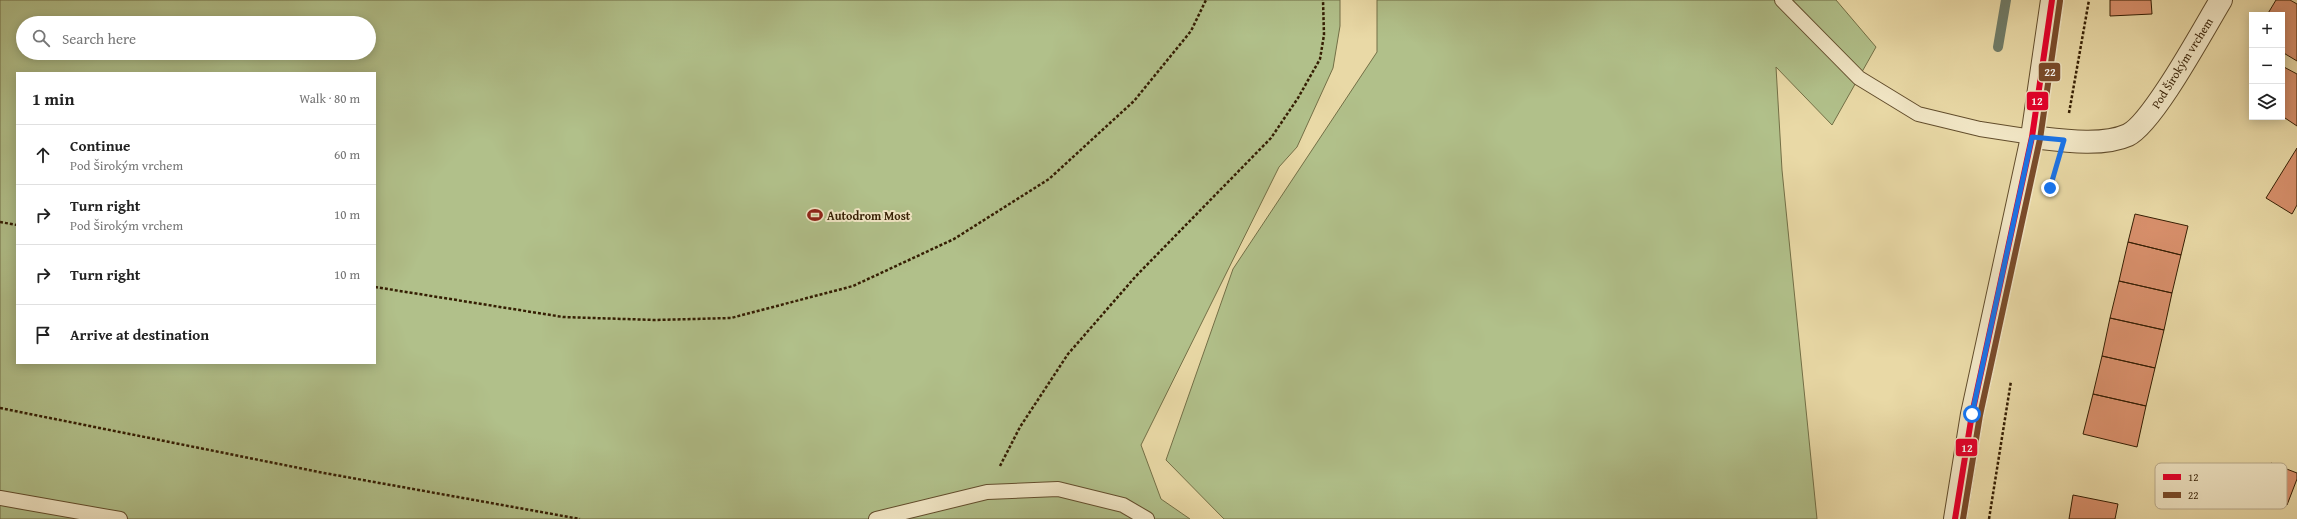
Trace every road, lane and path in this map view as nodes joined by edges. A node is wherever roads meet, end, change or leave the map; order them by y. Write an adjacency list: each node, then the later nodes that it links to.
1 (1206, 0): 11 (path)
2 (1323, 0): 14 (path)
3 (1782, 0): 7 (lane)
4 (2052, 0): 7 (street)
5 (2089, 0): 8 (path)
6 (2220, 0): 8 (street, Pod Širokým vrchem)
7 (2032, 137): 8 (street, Pod Širokým vrchem); 20 (street)
8 (2064, 140)
9 (0, 222): 10 (path)
10 (16, 225)
11 (376, 287)
12 (2011, 378): 21 (path)
13 (0, 408): 17 (path)
14 (987, 492): 18 (lane); 19 (lane)
15 (0, 498): 16 (lane)
16 (120, 519)
17 (580, 519)
18 (876, 519)
19 (1147, 519)
20 (1955, 519)
21 (1989, 519)

